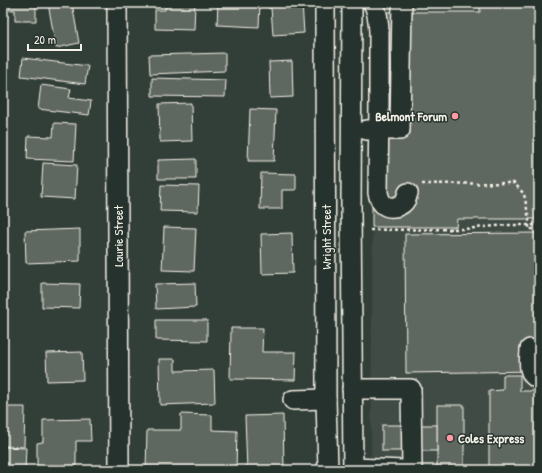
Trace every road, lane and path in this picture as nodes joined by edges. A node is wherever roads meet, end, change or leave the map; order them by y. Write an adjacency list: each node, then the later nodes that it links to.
1 (117, 3): 18 (street, Laurie Street)
2 (325, 3): 7 (street, Wright Street)
3 (352, 3): 6 (street, Wright Street)
4 (373, 3): 8 (street)
5 (402, 3): 6 (street)
6 (351, 131): 7 (street); 14 (street, Wright Street)
7 (325, 155): 15 (street, Wright Street)
8 (412, 188): 10 (path)
9 (539, 225): 11 (path)
10 (539, 229)
11 (365, 230)
12 (530, 349): 13 (street)
13 (535, 375)
14 (352, 389): 17 (street, Wright Street); 21 (street)
15 (326, 399): 16 (street); 19 (street, Wright Street)
16 (293, 400)
17 (353, 469): 20 (street)
18 (119, 470)
19 (328, 470)
20 (404, 470)
21 (412, 470)

